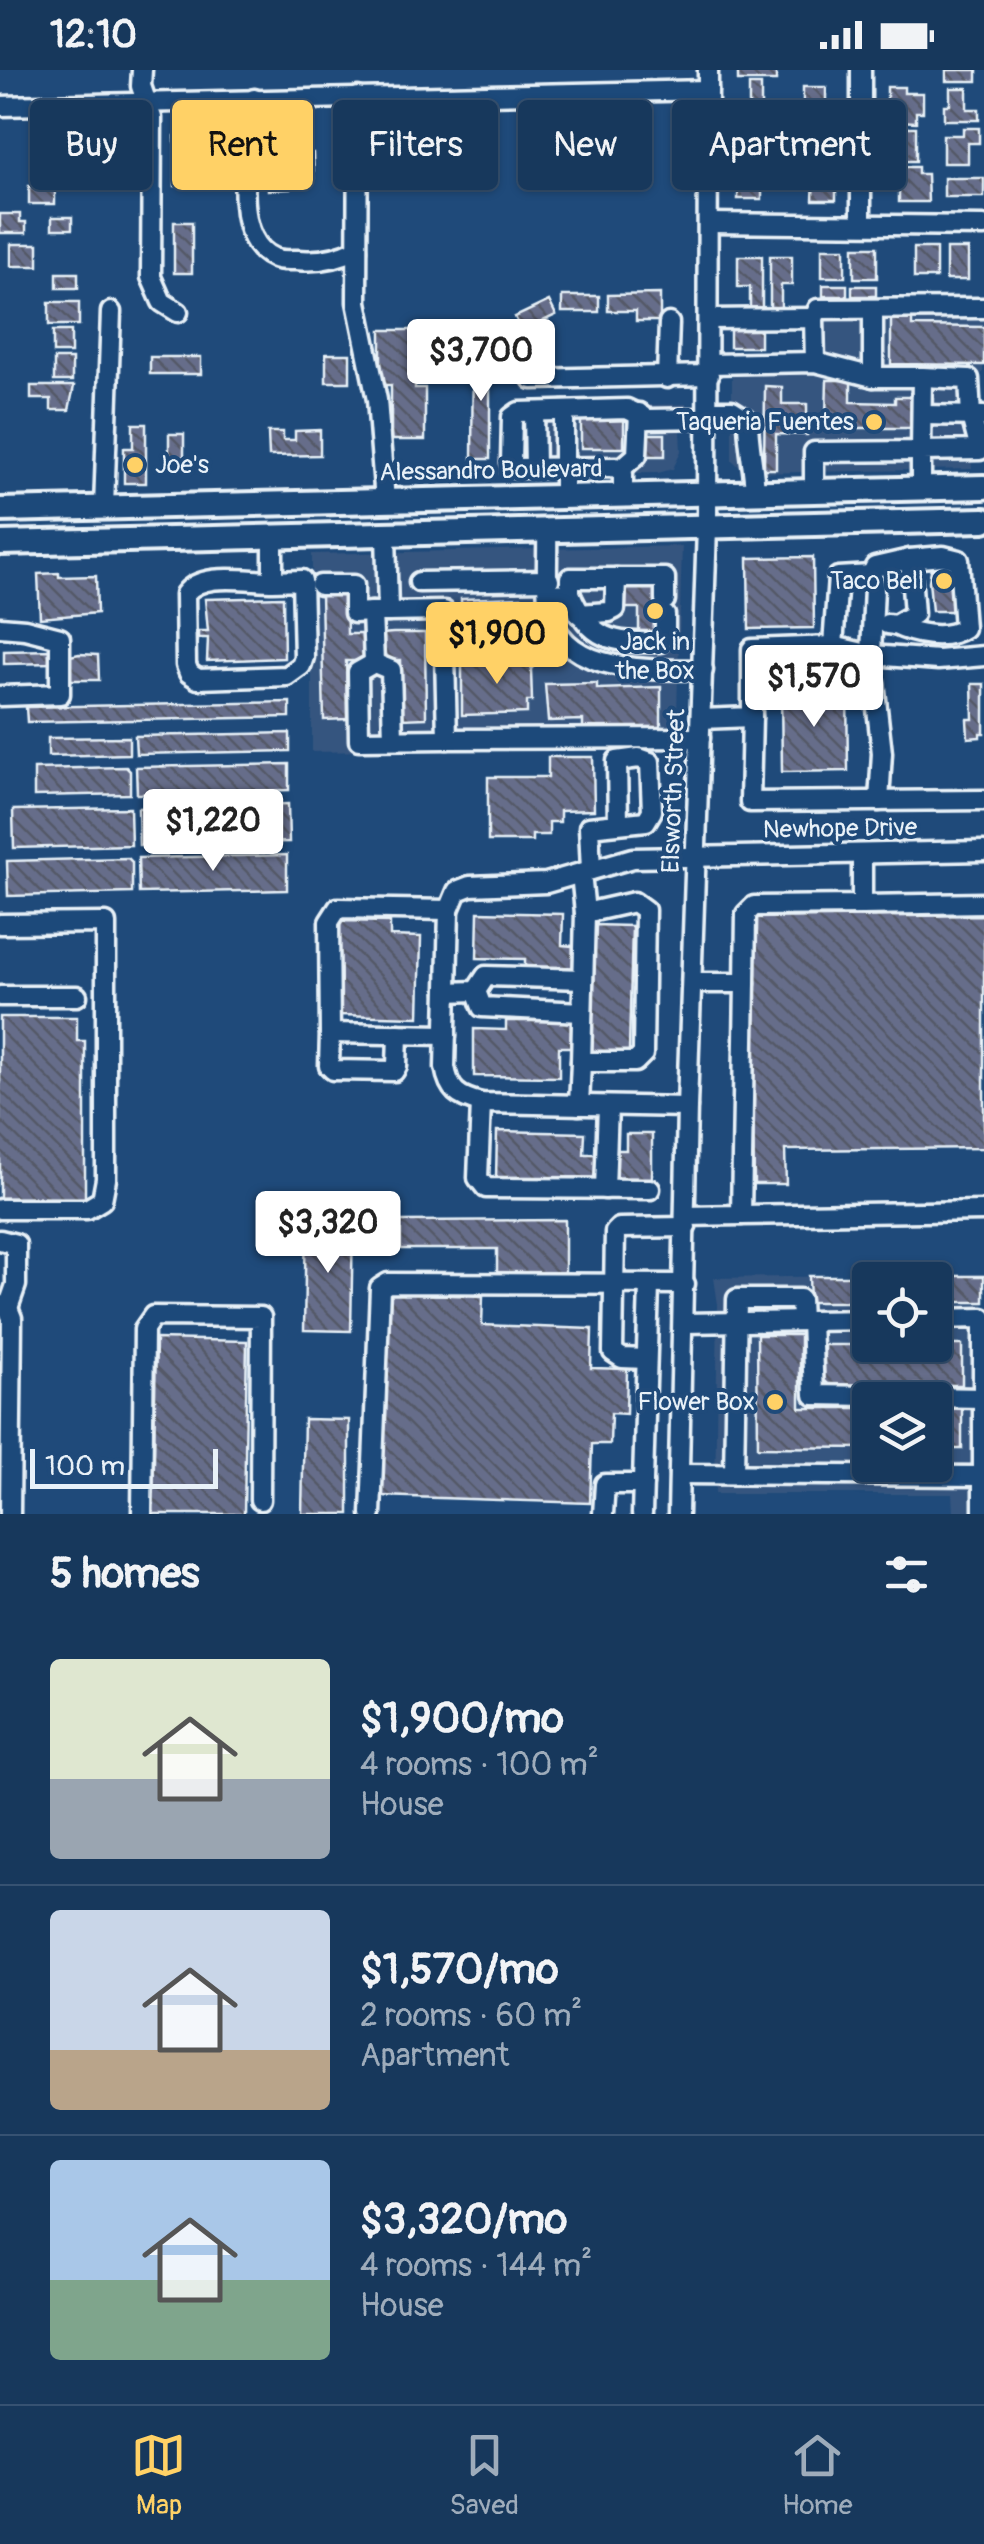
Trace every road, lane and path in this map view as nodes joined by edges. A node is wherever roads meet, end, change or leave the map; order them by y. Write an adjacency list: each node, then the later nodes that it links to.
1 (142, 70): 7 (street)
2 (708, 70): 4 (street, Elsworth Street)
3 (860, 70): 13 (street)
4 (708, 90): 5 (street); 12 (street, Elsworth Street)
5 (358, 97): 6 (street); 15 (street)
6 (254, 99): 8 (street); 15 (street)
7 (146, 100)
8 (152, 102)
9 (30, 105): 10 (street)
10 (0, 106)
11 (152, 190): 19 (street)
12 (710, 224): 13 (street); 21 (street, Elsworth Street)
13 (862, 224): 14 (street)
14 (984, 226)
15 (356, 248): 45 (street)
16 (984, 308): 17 (street)
17 (873, 309): 20 (street); 27 (street)
18 (111, 312): 47 (street)
19 (178, 312)
20 (814, 318): 21 (street); 23 (street)
21 (709, 319): 24 (street, Elsworth Street)
22 (668, 323): 26 (street)
23 (815, 362): 24 (street); 27 (street)
24 (708, 370): 26 (street); 31 (street, Elsworth Street)
25 (922, 377): 27 (street); 32 (street); 33 (street)
26 (667, 378): 28 (street)
27 (873, 378)
28 (532, 379)
29 (564, 411): 30 (street); 36 (street); 36 (street)
30 (640, 412): 31 (street); 37 (street)
31 (708, 414): 41 (street); 42 (street, Elsworth Street)
32 (922, 415): 33 (street); 35 (street)
33 (978, 416): 34 (street)
34 (982, 450): 35 (street); 39 (street)
35 (921, 451): 38 (street); 40 (street)
36 (564, 467): 37 (street); 44 (street)
37 (621, 469): 43 (street)
38 (921, 488): 39 (main road, Alessandro Boulevard); 40 (main road, Alessandro Boulevard)
39 (982, 488): 50 (main road)
40 (814, 491): 41 (main road, Alessandro Boulevard)
41 (755, 492): 42 (main road, Alessandro Boulevard)
42 (708, 494): 43 (main road, Alessandro Boulevard); 52 (street, Elsworth Street)
43 (624, 496): 44 (main road, Alessandro Boulevard)
44 (564, 497): 45 (main road, Alessandro Boulevard)
45 (385, 501): 46 (main road, Alessandro Boulevard); 54 (main road)
46 (143, 506): 47 (main road, Alessandro Boulevard); 51 (main road)
47 (104, 508): 48 (main road, Alessandro Boulevard)
48 (0, 510)
49 (984, 520): 50 (main road)
50 (871, 522): 52 (main road)
51 (0, 525)
52 (707, 526): 53 (main road); 76 (street, Elsworth Street)
53 (547, 530): 54 (main road); 64 (street)
54 (386, 533): 55 (main road); 67 (street)
55 (272, 536): 56 (main road); 60 (street)
56 (0, 543)
57 (910, 559): 58 (street); 70 (street); 70 (street)
58 (871, 575): 69 (street); 72 (street)
59 (616, 578): 65 (street); 68 (street); 68 (street)
60 (273, 581): 60 (street)
61 (419, 582): 62 (street)
62 (445, 582): 64 (street); 66 (street)
63 (320, 585): 67 (street)
64 (549, 587): 65 (street); 76 (street)
65 (570, 593): 68 (street)
66 (444, 610): 67 (street); 80 (street)
67 (380, 612): 75 (street)
68 (579, 614)
69 (872, 623): 70 (street); 73 (street)
70 (895, 624)
71 (0, 627): 77 (street)
72 (833, 646): 73 (street); 78 (street)
73 (870, 655): 74 (street); 83 (street)
74 (984, 656)
75 (374, 663): 81 (street); 81 (street)
76 (703, 670): 79 (street, Elsworth Street)
77 (0, 696)
78 (752, 716): 79 (street); 83 (street)
79 (701, 729): 80 (street); 87 (street, Elsworth Street)
80 (448, 739): 81 (street)
81 (393, 740)
82 (984, 800): 83 (street)
83 (879, 801)
84 (618, 823): 88 (street)
85 (984, 851): 86 (street, Newhope Drive)
86 (862, 854): 87 (street, Newhope Drive); 90 (street)
87 (696, 858): 88 (street, Newhope Drive); 95 (street, Elsworth Street)
88 (586, 871): 91 (street, Newhope Drive); 92 (street)
89 (984, 903): 90 (street)
90 (862, 906): 96 (street)
91 (449, 910): 98 (street); 102 (street)
92 (585, 913): 94 (street); 105 (street)
93 (0, 924): 112 (street)
94 (583, 979): 97 (street); 101 (street)
95 (692, 983): 96 (street); 109 (street, Elsworth Street)
96 (745, 984): 114 (street)
97 (476, 991): 98 (street); 101 (street)
98 (447, 992): 104 (street)
99 (0, 996): 100 (street)
100 (77, 996)
101 (582, 1012): 105 (street)
102 (329, 1030): 103 (street); 103 (street)
103 (398, 1034): 104 (street)
104 (446, 1034): 106 (street)
105 (581, 1062): 107 (street)
106 (481, 1103): 107 (street); 110 (street)
107 (579, 1105): 108 (street)
108 (608, 1106): 109 (street); 110 (street)
109 (687, 1108): 115 (street, Elsworth Street)
110 (605, 1189): 111 (street)
111 (650, 1189)
112 (0, 1209)
113 (984, 1211): 114 (street)
114 (741, 1215): 115 (street)
115 (686, 1222): 118 (street, Elsworth Street); 119 (street)
116 (0, 1240): 117 (street)
117 (8, 1276): 121 (street)
118 (685, 1284): 120 (street); 127 (street, Elsworth Street)
119 (615, 1285): 120 (street); 128 (street); 137 (street)
120 (649, 1285): 128 (street)
121 (4, 1307): 135 (street)
122 (983, 1318): 123 (street); 129 (street)
123 (952, 1319)
124 (852, 1320): 125 (street)
125 (806, 1321): 126 (street); 129 (street)
126 (735, 1322): 127 (street); 131 (street)
127 (684, 1323): 130 (street, Elsworth Street)
128 (646, 1358): 133 (street)
129 (983, 1398): 132 (street)
130 (679, 1474): 131 (street); 140 (street, Elsworth Street)
131 (734, 1474): 132 (street)
132 (983, 1476): 141 (street)
133 (643, 1484): 138 (street); 139 (street)
134 (260, 1500): 136 (street)
135 (10, 1514)
136 (142, 1514)
137 (371, 1514)
138 (603, 1514)
139 (642, 1514)
140 (678, 1514)
141 (983, 1514)

